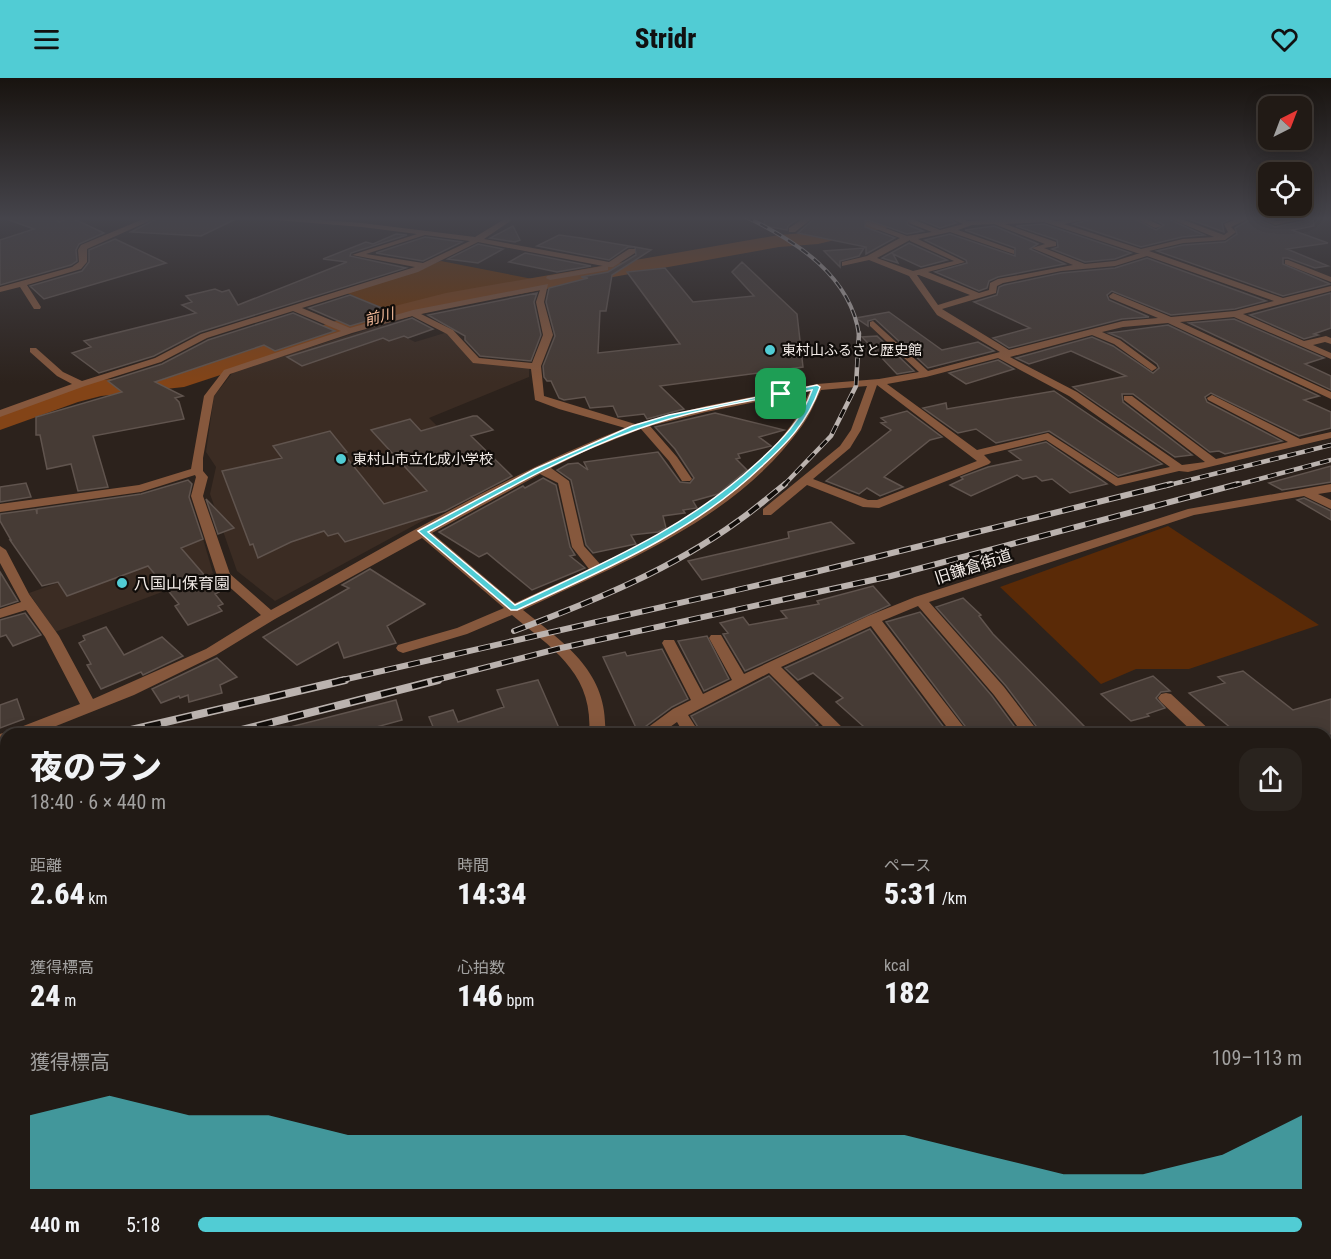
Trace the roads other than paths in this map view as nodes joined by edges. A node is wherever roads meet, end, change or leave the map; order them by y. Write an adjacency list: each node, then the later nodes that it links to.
1 (64, 272): 10 (street)
2 (406, 272): 17 (street)
3 (584, 272): 9 (street)
4 (920, 272): 8 (street)
5 (1044, 272): 13 (street)
6 (1205, 272): 15 (street)
7 (1305, 272): 11 (street)
8 (916, 273): 13 (street); 18 (street)
9 (550, 278)
10 (22, 284): 12 (street); 16 (street)
11 (1330, 287): 15 (street)
12 (0, 290)
13 (980, 296): 18 (street)
14 (1113, 296): 21 (street)
15 (1280, 300): 20 (street)
16 (37, 306)
17 (294, 308): 23 (street); 34 (street)
18 (937, 308): 28 (street)
19 (413, 313): 23 (street); 30 (street); 30 (street)
20 (1235, 314): 21 (street); 26 (street)
21 (1170, 320): 24 (street); 36 (street)
22 (873, 324): 32 (street)
23 (349, 331): 47 (street)
24 (1091, 331): 28 (street); 31 (street)
25 (1331, 341): 26 (street)
26 (1303, 344): 29 (street)
27 (33, 350): 34 (street)
28 (1005, 355): 32 (street); 45 (street)
29 (1331, 356)
30 (536, 366): 40 (street)
31 (1152, 368)
32 (926, 374): 33 (street)
33 (876, 382): 35 (street); 43 (street); 49 (street)
34 (81, 384): 39 (street)
35 (817, 387): 40 (street); 57 (street)
36 (1331, 396)
37 (1128, 398): 44 (street)
38 (1212, 398): 42 (street)
39 (2, 412)
40 (639, 426): 46 (street); 48 (street)
41 (1331, 435): 42 (street)
42 (1297, 442): 44 (street)
43 (976, 454): 45 (street); 49 (street)
44 (1214, 463): 45 (street)
45 (1179, 468)
46 (538, 470): 55 (street); 57 (street)
47 (197, 471): 53 (street); 62 (street)
48 (686, 479)
49 (804, 480): 54 (street)
50 (1331, 488): 51 (street, 旧鎌倉街道)
51 (1307, 493): 52 (street); 58 (street, 旧鎌倉街道)
52 (1331, 505)
53 (0, 508)
54 (766, 512)
55 (422, 531): 60 (street); 62 (street)
56 (0, 550): 59 (street)
57 (598, 571): 60 (street)
58 (920, 600): 63 (street, 旧鎌倉街道); 79 (street)
59 (30, 604): 61 (street); 71 (street)
60 (514, 608): 66 (street); 74 (street)
61 (0, 614)
62 (270, 616): 71 (street)
63 (873, 619): 67 (street, 旧鎌倉街道); 78 (street)
64 (716, 638): 68 (street)
65 (669, 643): 70 (street)
66 (403, 648)
67 (771, 666): 68 (street, 旧鎌倉街道); 77 (street)
68 (741, 682): 70 (street, 旧鎌倉街道)
69 (1166, 698): 80 (street)
70 (700, 703): 72 (street, 旧鎌倉街道)
71 (90, 708): 73 (street)
72 (679, 714): 75 (street, 旧鎌倉街道); 76 (street)
73 (35, 728)
74 (598, 728)
75 (657, 728)
76 (688, 728)
77 (836, 728)
78 (956, 728)
79 (1027, 728)
80 (1199, 728)

